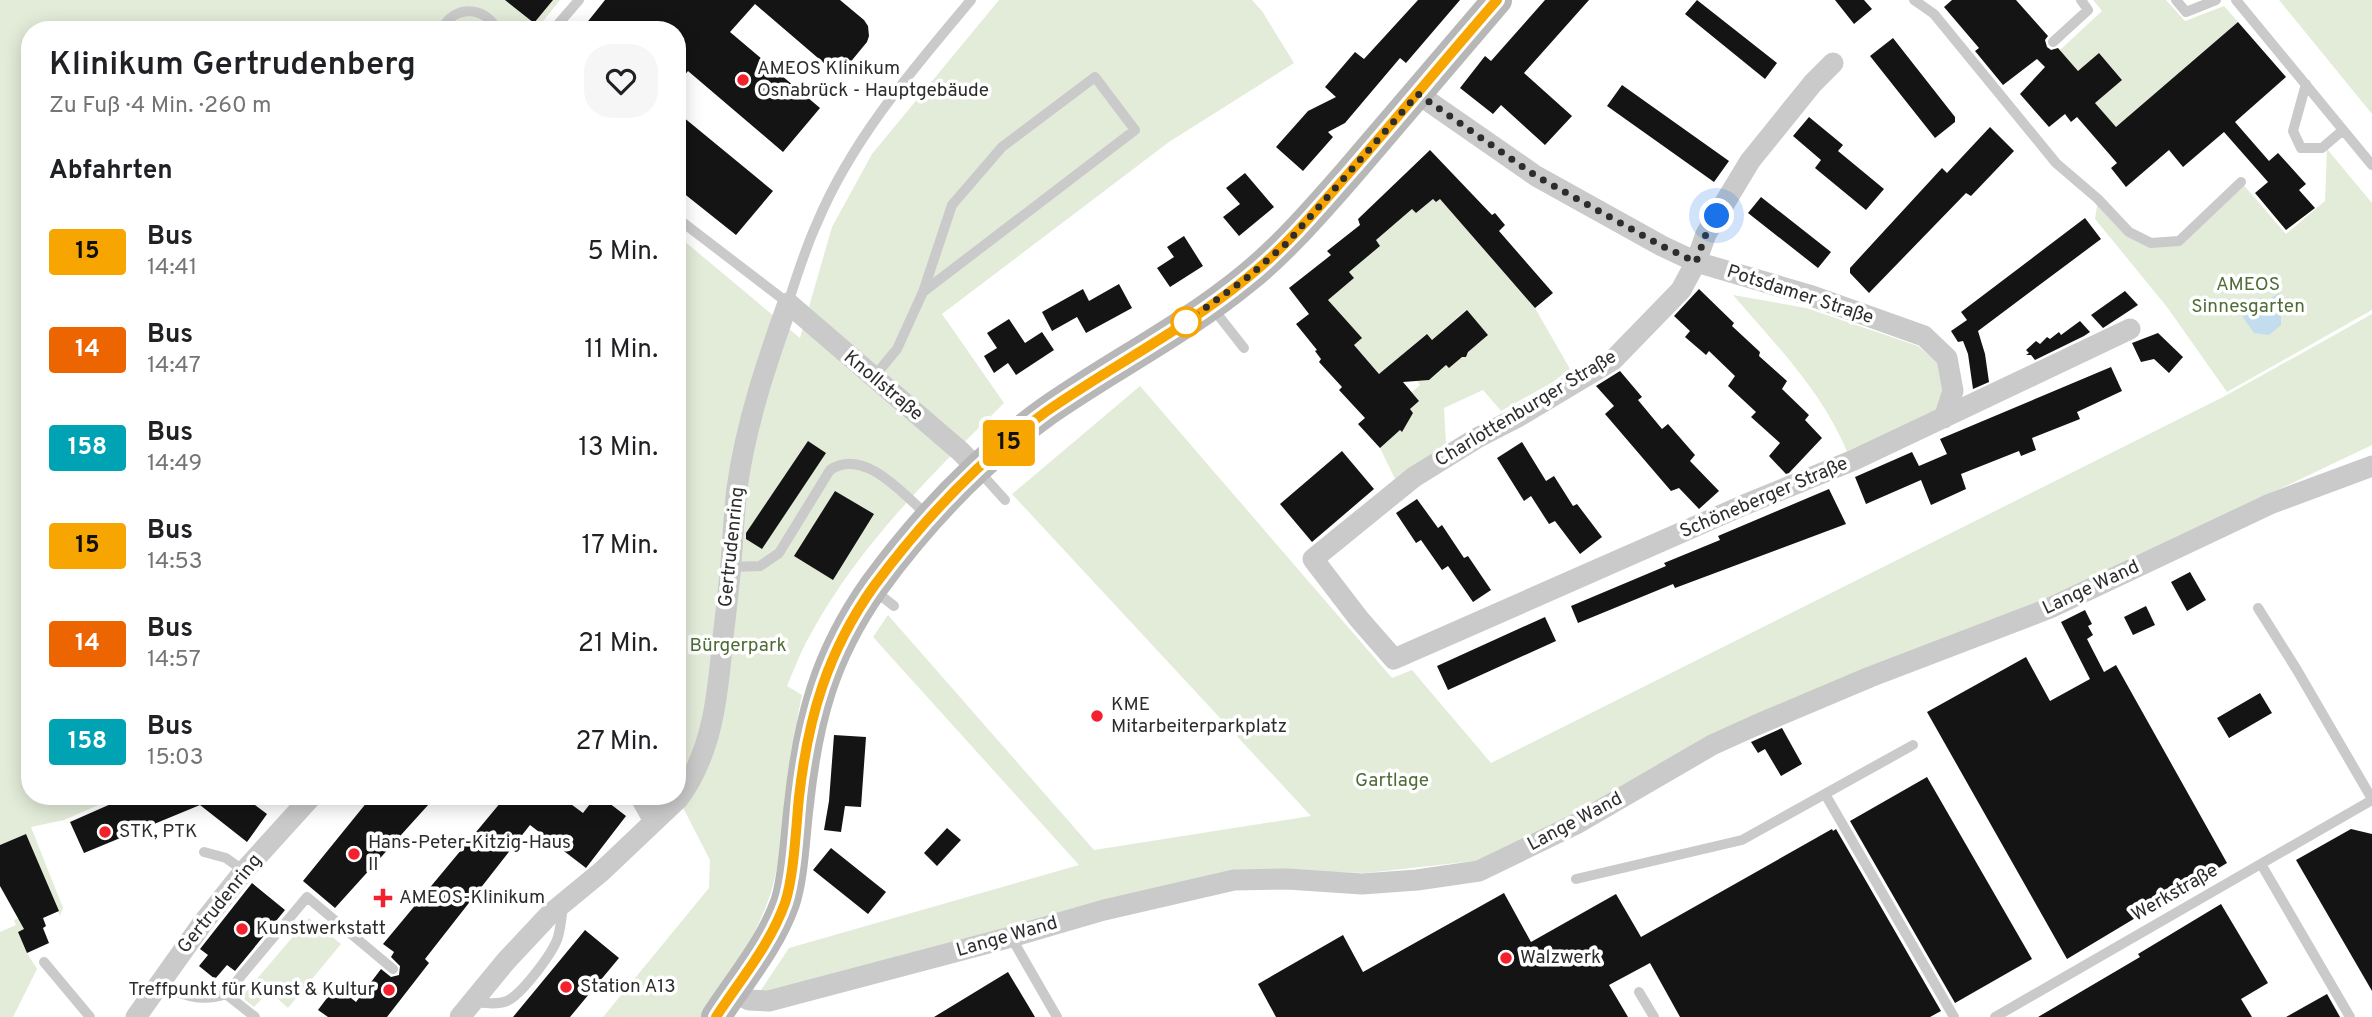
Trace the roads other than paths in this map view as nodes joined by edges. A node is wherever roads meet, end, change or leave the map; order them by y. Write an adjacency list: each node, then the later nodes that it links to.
1 (579, 0): 11 (lane)
2 (971, 0): 22 (lane)
3 (1497, 0): 15 (street)
4 (1914, 0): 18 (lane)
5 (2081, 0): 12 (lane)
6 (2176, 0): 7 (lane)
7 (2216, 0)
8 (2236, 0): 14 (lane)
9 (448, 21): 10 (lane)
10 (491, 21)
11 (562, 21)
12 (2053, 42)
13 (1833, 63): 20 (street, Charlottenburger Straße)
14 (2305, 84): 16 (lane); 16 (lane)
15 (1418, 94): 20 (street, Potsdamer Straße); 23 (street)
16 (2343, 130): 17 (lane)
17 (2372, 164)
18 (2241, 182)
19 (686, 225): 22 (lane)
20 (1696, 262): 27 (street, Potsdamer Straße); 34 (street, Charlottenburger Straße)
21 (923, 292): 21 (lane); 26 (lane)
22 (788, 303): 26 (street, Knollstraße); 32 (street, Gertrudenring)
23 (1211, 306): 25 (lane); 29 (street)
24 (2130, 329): 27 (street, Schöneberger Straße)
25 (1244, 348)
26 (873, 378): 29 (street, Knollstraße)
27 (1944, 418): 34 (street, Schöneberger Straße)
28 (2372, 466): 48 (street, Lange Wand)
29 (978, 469): 30 (lane); 31 (street)
30 (1005, 500)
31 (929, 517): 32 (lane); 52 (street)
32 (731, 567): 36 (street, Gertrudenring)
33 (2258, 608): 38 (lane)
34 (1394, 659)
35 (1913, 745): 37 (lane)
36 (686, 789)
37 (1825, 794): 46 (lane); 62 (lane)
38 (2372, 800): 44 (lane, Werkstraße)
39 (304, 805): 45 (street, Gertrudenring)
40 (645, 805): 42 (street)
41 (671, 805): 42 (street, Gertrudenring)
42 (654, 821): 47 (street, Gertrudenring)
43 (204, 852): 45 (lane)
44 (2261, 864): 63 (lane, Werkstraße); 64 (lane)
45 (244, 871): 51 (street, Gertrudenring)
46 (1576, 879)
47 (563, 903): 55 (street, Gertrudenring); 55 (lane)
48 (1010, 937): 52 (street, Lange Wand); 60 (lane)
49 (44, 962): 56 (lane)
50 (393, 969): 54 (lane)
51 (158, 983): 54 (lane); 57 (street, Gertrudenring)
52 (732, 991): 59 (street)
53 (1639, 992): 61 (lane)
54 (226, 994): 58 (lane)
55 (466, 1009)
56 (90, 1017)
57 (136, 1017)
58 (255, 1017)
59 (716, 1017)
60 (1057, 1017)
61 (1654, 1017)
62 (1954, 1017)
63 (1995, 1017)
64 (2350, 1017)

